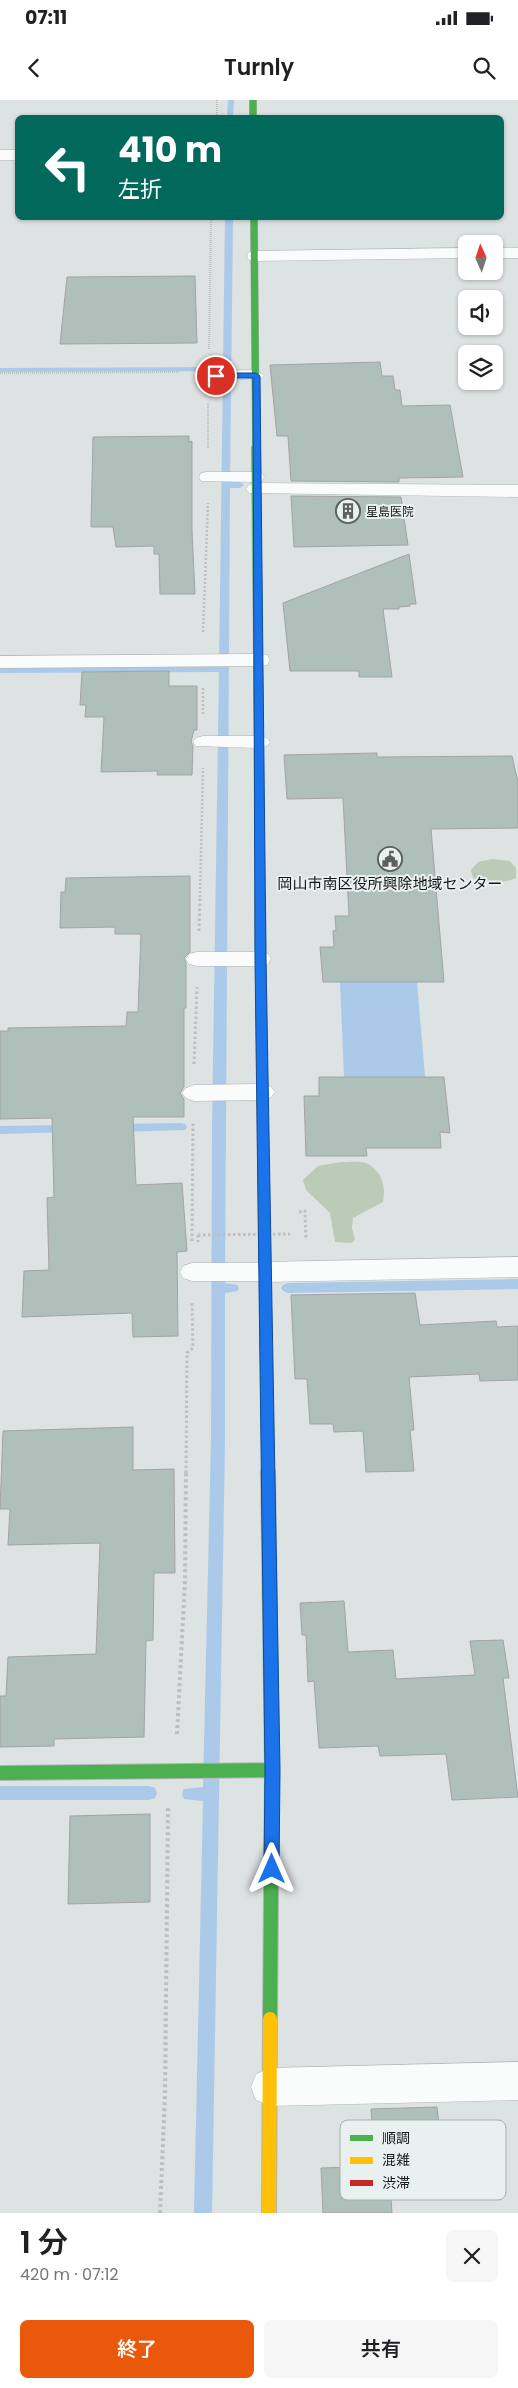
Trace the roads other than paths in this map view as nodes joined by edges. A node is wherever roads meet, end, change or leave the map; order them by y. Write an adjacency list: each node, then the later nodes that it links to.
1 (253, 100): 2 (street)
2 (253, 115)
3 (0, 155): 4 (street)
4 (15, 155)
5 (254, 220): 9 (street)
6 (458, 253): 9 (street)
7 (503, 253): 8 (street)
8 (518, 253)
9 (254, 256): 11 (street)
10 (212, 376): 11 (lane)
11 (256, 376): 13 (street)
12 (211, 478): 13 (lane)
13 (251, 481): 14 (street); 15 (street)
14 (518, 491)
15 (249, 660): 16 (street); 18 (street)
16 (0, 662)
17 (207, 742): 18 (lane)
18 (260, 742): 20 (street)
19 (202, 958): 20 (lane)
20 (260, 959): 21 (street)
21 (263, 1092): 22 (lane); 25 (street)
22 (198, 1093)
23 (518, 1267): 25 (street)
24 (196, 1272): 25 (lane)
25 (250, 1272): 26 (street)
26 (272, 1770): 27 (street); 29 (street)
27 (0, 1773)
28 (518, 2081): 29 (street)
29 (270, 2087): 30 (street)
30 (269, 2213)

